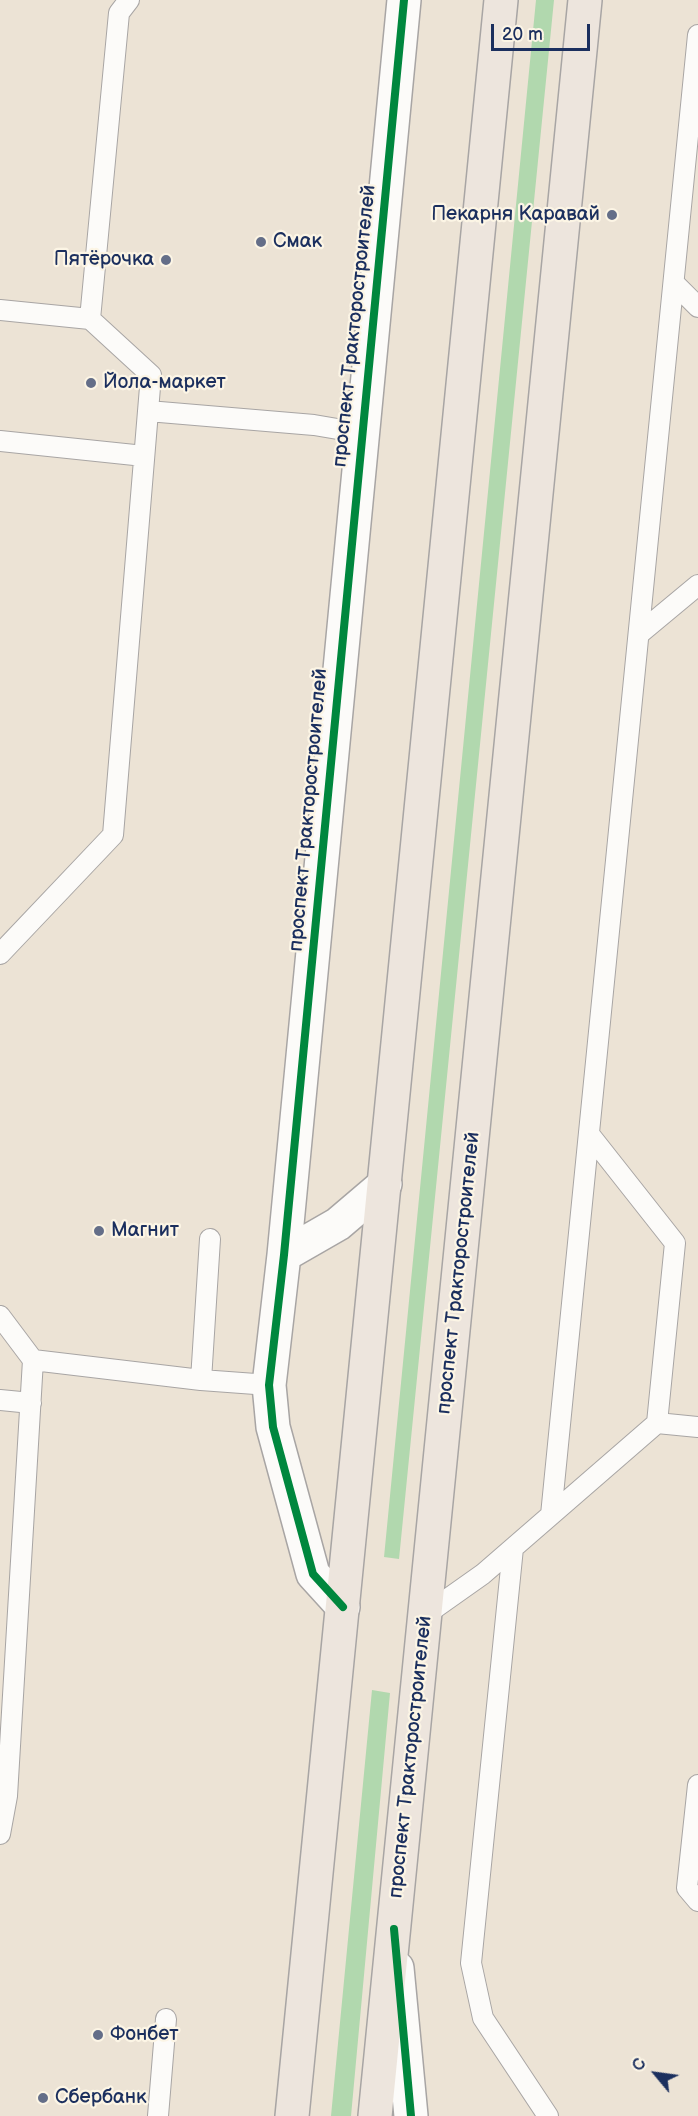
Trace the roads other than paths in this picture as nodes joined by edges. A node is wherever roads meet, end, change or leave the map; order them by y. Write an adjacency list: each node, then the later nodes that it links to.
1 (129, 0): 9 (lane)
2 (404, 0): 11 (street, проспект Тракторостроителей)
3 (501, 0): 18 (main road)
4 (585, 0): 32 (main road, проспект Тракторостроителей)
5 (698, 35): 6 (lane)
6 (674, 283): 7 (lane); 15 (lane)
7 (698, 307)
8 (0, 310): 9 (lane)
9 (90, 319): 10 (lane)
10 (148, 411): 11 (lane); 13 (lane)
11 (361, 433): 20 (street, проспект Тракторостроителей)
12 (0, 441): 13 (lane)
13 (144, 456): 16 (lane)
14 (698, 585): 15 (lane)
15 (639, 634): 17 (lane)
16 (0, 954)
17 (590, 1134): 27 (lane); 29 (lane)
18 (385, 1184): 20 (street); 31 (main road)
19 (210, 1239): 23 (lane)
20 (284, 1255): 24 (street, проспект Тракторостроителей)
21 (0, 1316): 22 (lane)
22 (33, 1360): 23 (lane); 26 (lane)
23 (201, 1380): 24 (lane)
24 (269, 1385): 31 (street, проспект Тракторостроителей)
25 (0, 1400): 26 (lane)
26 (31, 1403): 34 (lane)
27 (657, 1424): 28 (lane); 29 (lane)
28 (698, 1428)
29 (551, 1515): 30 (lane)
30 (513, 1548): 32 (lane); 42 (lane)
31 (343, 1607): 39 (main road)
32 (425, 1615): 36 (main road, проспект Тракторостроителей)
33 (698, 1785): 35 (lane)
34 (0, 1834)
35 (698, 1901)
36 (394, 1929): 40 (main road, проспект Тракторостроителей); 41 (street)
37 (166, 2019): 38 (lane)
38 (158, 2116)
39 (292, 2116)
40 (375, 2116)
41 (411, 2116)
42 (548, 2116)

